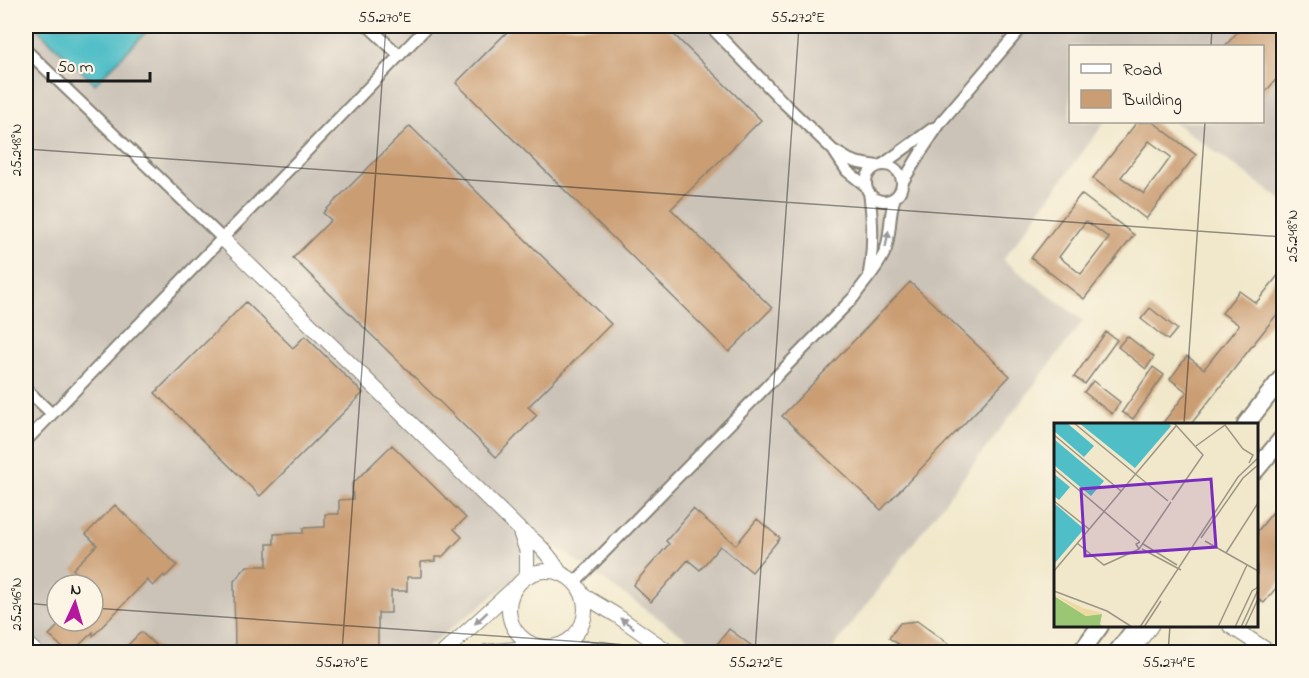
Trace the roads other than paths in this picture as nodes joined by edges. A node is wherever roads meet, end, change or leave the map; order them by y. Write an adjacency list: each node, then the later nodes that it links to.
1 (368, 26): 6 (street)
2 (428, 26): 6 (street)
3 (710, 26): 8 (street)
4 (1023, 26): 7 (street)
5 (26, 50): 13 (street)
6 (399, 55): 13 (street)
7 (941, 122): 9 (street); 10 (street)
8 (833, 150): 9 (street); 11 (street)
9 (880, 165): 10 (street); 11 (street)
10 (902, 183): 12 (street)
11 (868, 189): 12 (street); 14 (street)
12 (896, 197): 14 (street, one-way to 12)
13 (222, 238): 17 (street); 22 (street)
14 (868, 276): 25 (street)
15 (1284, 375): 18 (main road)
16 (26, 389): 17 (street)
17 (52, 414): 20 (street)
18 (1247, 423)
19 (1284, 436): 21 (main road)
20 (26, 441)
21 (1258, 469)
22 (519, 529): 23 (street); 24 (street)
23 (561, 573): 24 (street); 25 (street)
24 (523, 580): 32 (street); 35 (street, one-way to 35)
25 (575, 582): 26 (street)
26 (584, 596): 33 (street); 38 (street, one-way to 26)
27 (1099, 627): 39 (main road)
28 (1136, 627): 40 (main road)
29 (1150, 627): 41 (street)
30 (1232, 627): 42 (street)
31 (26, 643): 34 (street)
32 (536, 646): 33 (street); 36 (street)
33 (554, 647): 37 (street)
34 (36, 652)
35 (444, 652)
36 (486, 652)
37 (620, 652)
38 (669, 652)
39 (1081, 652)
40 (1118, 652)
41 (1131, 652)
42 (1270, 652)

